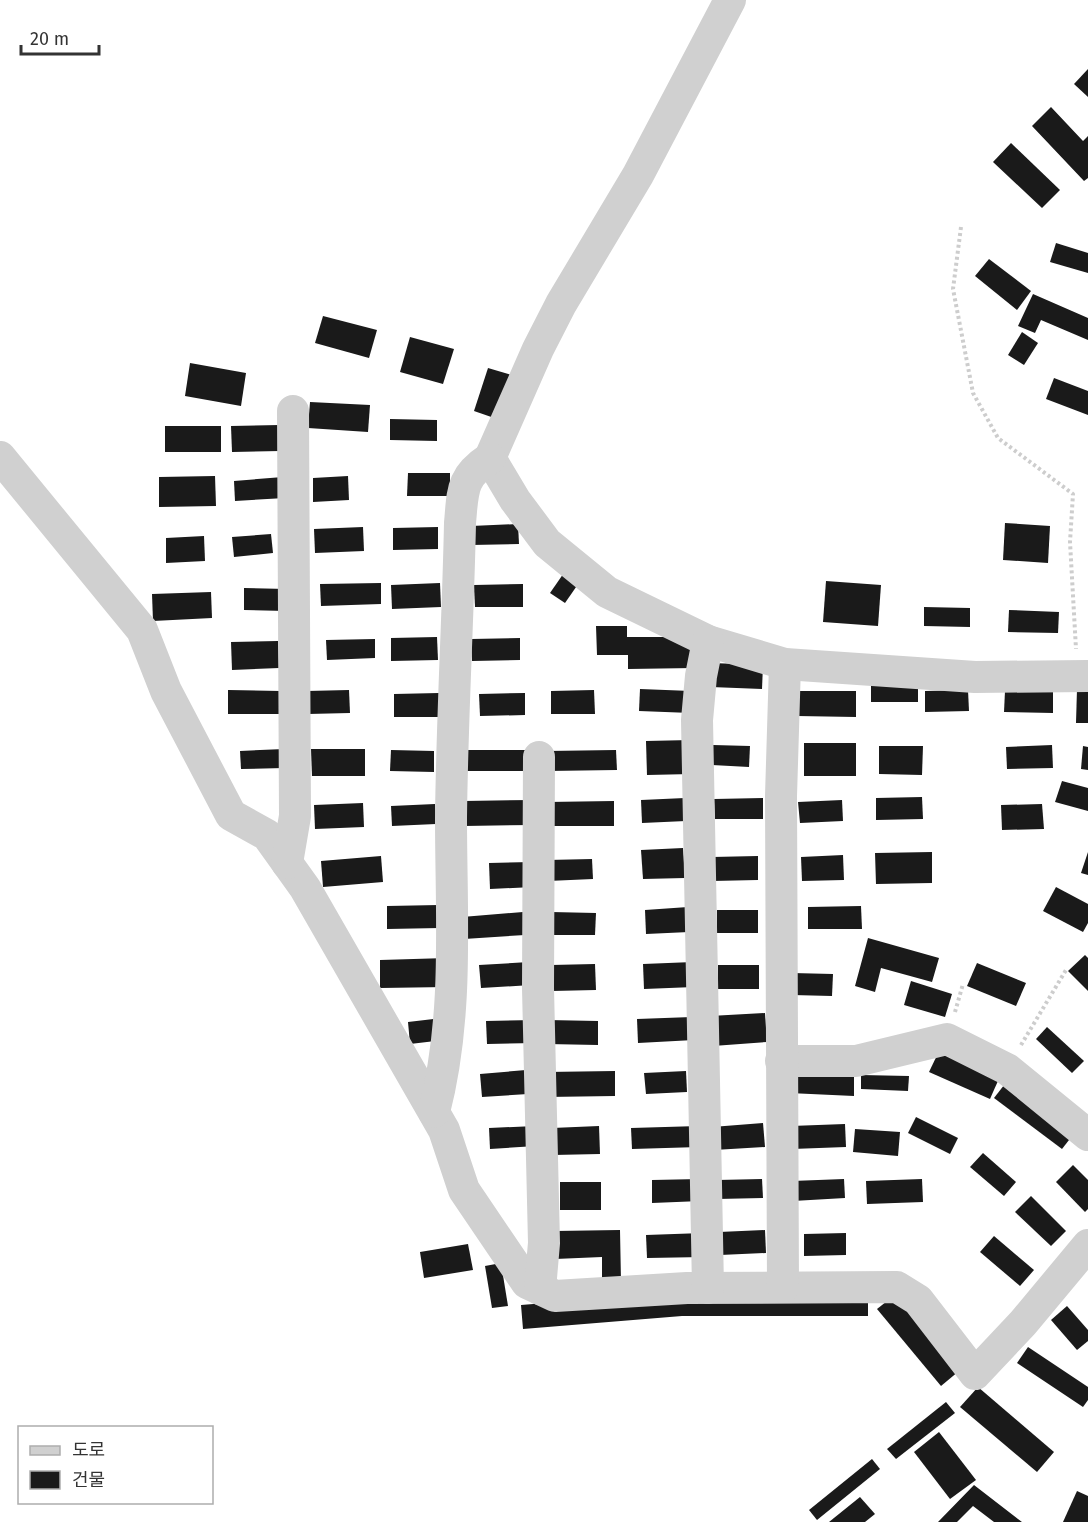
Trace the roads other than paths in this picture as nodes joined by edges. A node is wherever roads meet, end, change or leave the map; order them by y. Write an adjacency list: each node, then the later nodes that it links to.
1 (730, 0): 4 (street)
2 (293, 411): 9 (street)
3 (0, 457): 9 (street)
4 (490, 458): 5 (street); 11 (street)
5 (708, 640): 6 (street); 15 (street)
6 (785, 664): 7 (street); 10 (street)
7 (1084, 676)
8 (539, 757): 16 (street)
9 (287, 863): 11 (street)
10 (782, 1061): 12 (street); 14 (street)
11 (434, 1112): 16 (street)
12 (1088, 1135)
13 (1088, 1245): 14 (street)
14 (783, 1287): 15 (street)
15 (708, 1288): 16 (street)
16 (540, 1289)

